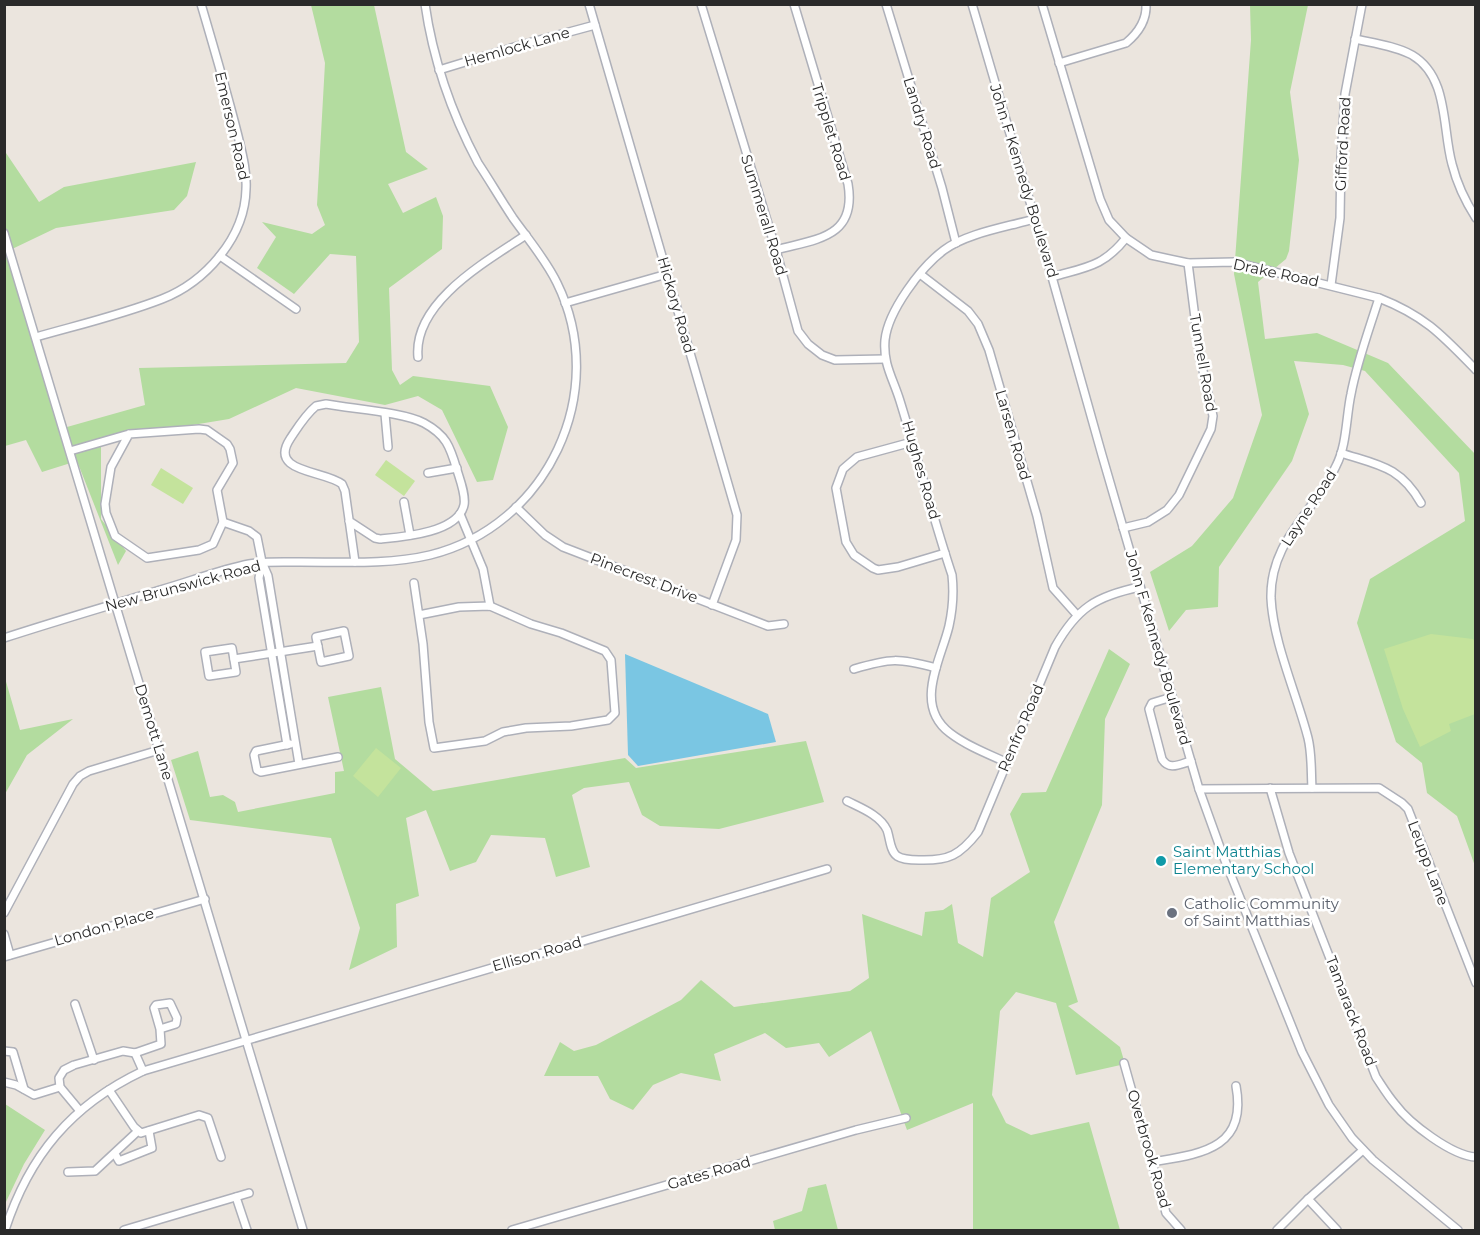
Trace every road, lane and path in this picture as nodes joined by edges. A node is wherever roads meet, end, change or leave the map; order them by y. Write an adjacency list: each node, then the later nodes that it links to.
1 (201, 4): 22 (street, Emerson Road)
2 (425, 4): 14 (street, New Brunswick Road)
3 (589, 4): 11 (street, Hickory Road)
4 (701, 4): 21 (street, Summerall Road)
5 (794, 4): 21 (street, Tripplet Road)
6 (886, 4): 20 (street, Landry Road)
7 (972, 4): 15 (street, John F Kennedy Boulevard)
8 (1042, 4): 13 (street, Drake Road)
9 (1146, 4): 13 (street)
10 (1362, 4): 12 (street, Gifford Road)
11 (595, 25): 14 (street, Hemlock Lane); 24 (street, Hickory Road)
12 (1355, 39): 16 (street); 27 (street, Gifford Road)
13 (1059, 63): 19 (street, Drake Road)
14 (439, 70): 18 (street, New Brunswick Road)
15 (1034, 219): 20 (street, Hughes Road); 26 (street, John F Kennedy Boulevard)
16 (1476, 219)
17 (4, 233): 31 (street, Demott Lane)
18 (526, 235): 29 (street, New Brunswick Road); 32 (street)
19 (1126, 238): 23 (street, Drake Road); 26 (street)
20 (956, 243): 25 (street, Hughes Road)
21 (776, 250): 33 (street, Summerall Road)
22 (220, 256): 30 (street); 31 (street, Emerson Road)
23 (1188, 263): 27 (street, Drake Road); 49 (street, Tunnell Road)
24 (667, 274): 29 (street); 58 (street, Hickory Road)
25 (920, 274): 33 (street, Hughes Road); 61 (street, Larsen Road)
26 (1053, 277): 49 (street, John F Kennedy Boulevard)
27 (1331, 285): 28 (street, Drake Road)
28 (1379, 298): 34 (street, Drake Road); 40 (street, Layne Road)
29 (565, 303): 45 (street, New Brunswick Road)
30 (296, 309)
31 (36, 337): 39 (street, Demott Lane)
32 (418, 357)
33 (885, 358): 37 (street, Hughes Road)
34 (1476, 370)
35 (385, 414): 38 (street); 41 (street); 47 (street)
36 (129, 434): 39 (street); 48 (street); 48 (street)
37 (912, 442): 52 (street, Hughes Road); 52 (street)
38 (388, 447)
39 (70, 451): 57 (street, Demott Lane)
40 (1341, 453): 44 (street); 79 (street, Layne Road)
41 (457, 468): 42 (street); 46 (street)
42 (428, 473)
43 (404, 502): 50 (street)
44 (1420, 502)
45 (516, 507): 51 (street, New Brunswick Road); 58 (street, Pinecrest Drive)
46 (460, 514): 50 (street); 51 (street)
47 (350, 521): 50 (street); 54 (street)
48 (223, 522): 53 (street)
49 (1123, 528): 56 (street, John F Kennedy Boulevard)
50 (410, 535)
51 (471, 540): 54 (street, New Brunswick Road); 59 (street)
52 (945, 554): 68 (street, Hughes Road)
53 (262, 562): 54 (street, New Brunswick Road); 57 (street, New Brunswick Road); 65 (street); 66 (street)
54 (355, 562)
55 (414, 583): 60 (street)
56 (1140, 587): 61 (street, Renfro Road); 70 (street, John F Kennedy Boulevard)
57 (116, 604): 63 (street, New Brunswick Road); 73 (street, Demott Lane)
58 (712, 605): 62 (street, Pinecrest Drive)
59 (490, 606): 60 (street); 60 (street)
60 (419, 615)
61 (1077, 615): 76 (street, Renfro Road)
62 (784, 624)
63 (4, 638)
64 (318, 645): 64 (street); 65 (street)
65 (280, 652): 66 (street); 71 (street)
66 (272, 653): 67 (street); 72 (street)
67 (234, 659): 67 (street)
68 (936, 668): 69 (street); 76 (street, Hughes Road)
69 (854, 669)
70 (1172, 697): 75 (street, John F Kennedy Boulevard); 75 (street)
71 (296, 743): 72 (street); 77 (street)
72 (287, 745): 77 (street)
73 (159, 750): 83 (street, Demott Lane); 84 (street)
74 (338, 757): 77 (street)
75 (1191, 761): 80 (street, John F Kennedy Boulevard)
76 (1008, 763): 81 (street, Renfro Road)
77 (299, 765)
78 (1270, 788): 79 (street, Leupp Lane); 80 (street, Leupp Lane); 108 (street, Tamarack Road)
79 (1312, 788): 87 (street, Leupp Lane)
80 (1199, 789): 105 (street, John F Kennedy Boulevard)
81 (847, 801)
82 (827, 869): 90 (street, Ellison Road)
83 (205, 899): 86 (street, London Place); 90 (street, Demott Lane)
84 (4, 913)
85 (4, 934): 86 (street)
86 (7, 956)
87 (1476, 983)
88 (75, 1004): 93 (street)
89 (160, 1029): 92 (street)
90 (247, 1040): 95 (street, Ellison Road); 117 (street, Demott Lane)
91 (4, 1051): 99 (street)
92 (135, 1053): 93 (street); 95 (street)
93 (94, 1060): 98 (street)
94 (1124, 1064): 109 (street, Overbrook Road)
95 (143, 1071): 100 (street, Ellison Road)
96 (4, 1082): 99 (street)
97 (1236, 1086): 109 (street)
98 (60, 1088): 99 (street); 101 (street)
99 (24, 1089)
100 (109, 1090): 101 (street, Ellison Road); 103 (street)
101 (80, 1111): 114 (street, Ellison Road)
102 (906, 1118): 118 (street, Gates Road)
103 (138, 1131): 104 (street); 106 (street)
104 (148, 1131): 106 (street); 107 (street)
105 (1363, 1150): 113 (street); 122 (street, John F Kennedy Boulevard)
106 (115, 1154): 110 (street)
107 (221, 1157)
108 (1476, 1157)
109 (1152, 1162): 119 (street, Overbrook Road)
110 (68, 1172)
111 (249, 1193): 112 (street)
112 (236, 1197): 115 (street); 116 (street)
113 (1308, 1199): 120 (street); 121 (street)
114 (5, 1230)
115 (124, 1230)
116 (247, 1230)
117 (303, 1230)
118 (512, 1230)
119 (1181, 1230)
120 (1277, 1230)
121 (1337, 1230)
122 (1458, 1230)

